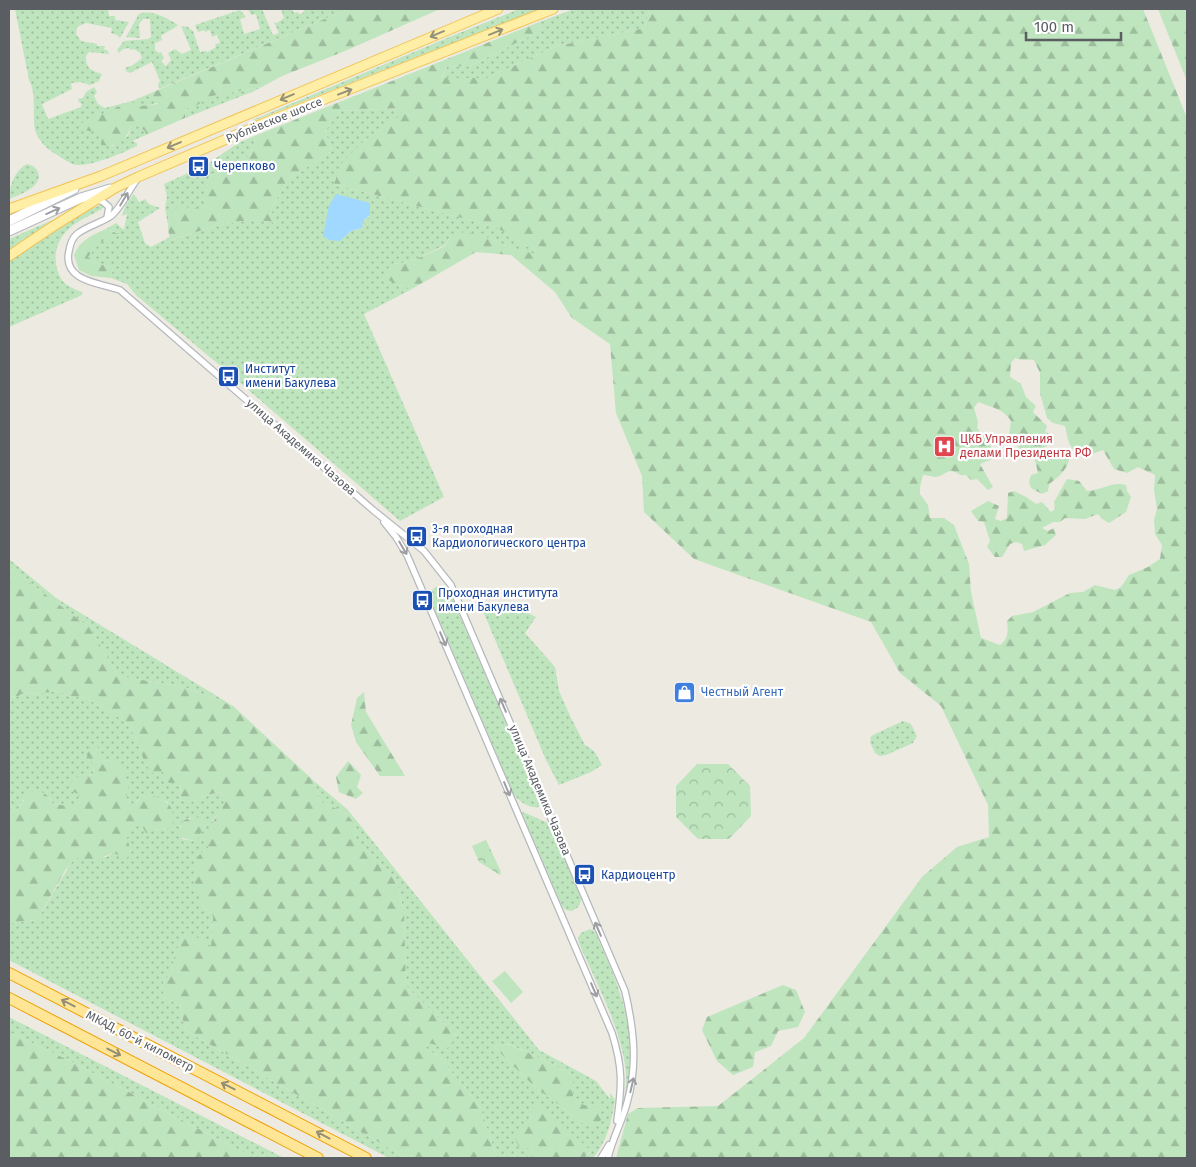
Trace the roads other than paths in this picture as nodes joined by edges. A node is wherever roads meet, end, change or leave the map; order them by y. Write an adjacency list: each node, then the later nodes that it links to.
1 (498, 9): 3 (main road, Рублёвское шоссе, one-way to 3)
2 (553, 9): 4 (main road, Рублёвское шоссе, one-way to 2)
3 (101, 176): 7 (main road, Рублёвское шоссе); 9 (main road)
4 (138, 177): 5 (main road, Рублёвское шоссе); 8 (street, улица Академика Чазова, one-way to 4)
5 (115, 188): 6 (main road, Рублёвское шоссе); 10 (main road, one-way to 5)
6 (95, 200): 8 (street); 11 (main road, Рублёвское шоссе)
7 (9, 209)
8 (107, 218): 12 (street, улица Академика Чазова)
9 (9, 221)
10 (9, 231)
11 (9, 256)
12 (373, 510): 15 (street, улица Академика Чазова, one-way to 15); 15 (street, улица Академика Чазова, one-way to 12)
13 (9, 973): 17 (highway, МКАД, 60-й километр, one-way to 13)
14 (9, 998): 16 (highway, МКАД, 60-й километр, one-way to 16)
15 (615, 1134): 18 (street, улица Академика Чазова); 19 (street, улица Академика Чазова)
16 (318, 1158)
17 (366, 1158)
18 (601, 1158)
19 (608, 1158)

